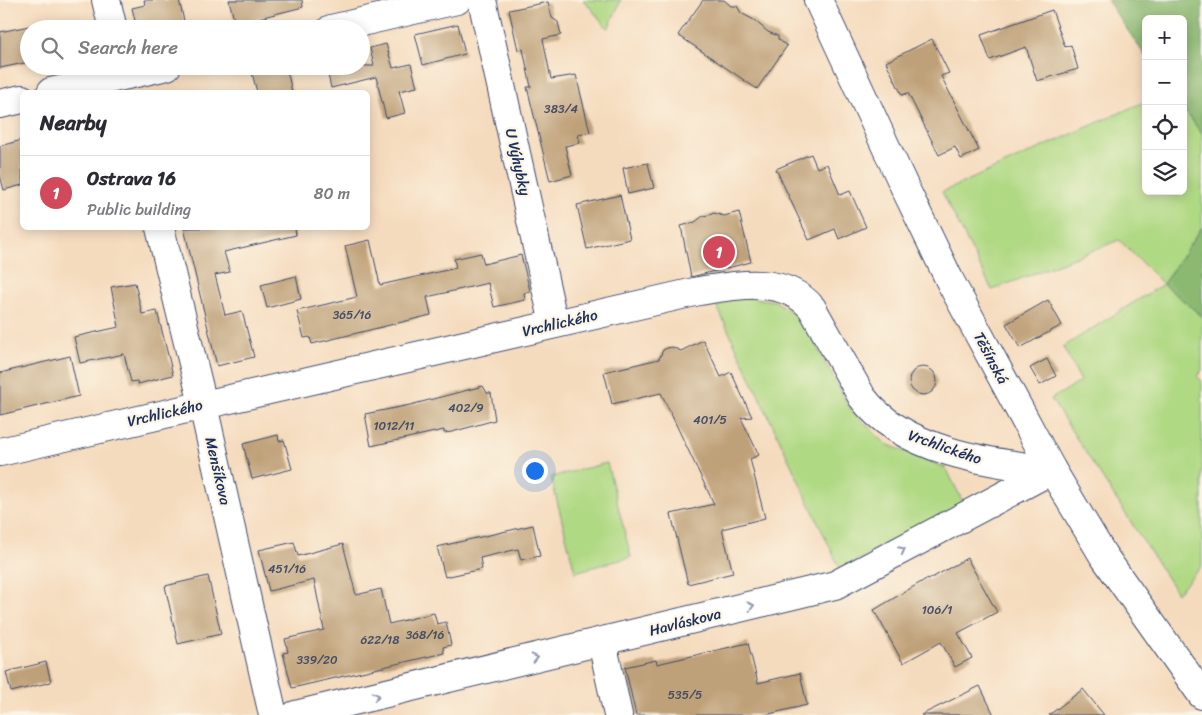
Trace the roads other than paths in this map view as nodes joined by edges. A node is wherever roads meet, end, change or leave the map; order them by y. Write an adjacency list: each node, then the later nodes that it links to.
1 (106, 0): 5 (street)
2 (457, 0): 6 (street)
3 (482, 0): 12 (street, U Výhybky)
4 (818, 0): 15 (street, Těšínská)
5 (111, 20)
6 (370, 20)
7 (125, 78): 8 (street)
8 (62, 90)
9 (20, 99): 10 (street)
10 (0, 104)
11 (160, 230): 13 (street, Menšíkova)
12 (554, 324): 13 (street, Vrchlického); 15 (street, Vrchlického)
13 (203, 404): 14 (street, Vrchlického); 18 (street, Menšíkova)
14 (0, 452)
15 (1052, 470): 16 (street, Havláskova, one-way to 15); 17 (street, Těšínská)
16 (602, 642): 19 (street, Havláskova, one-way to 16); 20 (street)
17 (1202, 695)
18 (274, 715)
19 (295, 715)
20 (618, 715)

